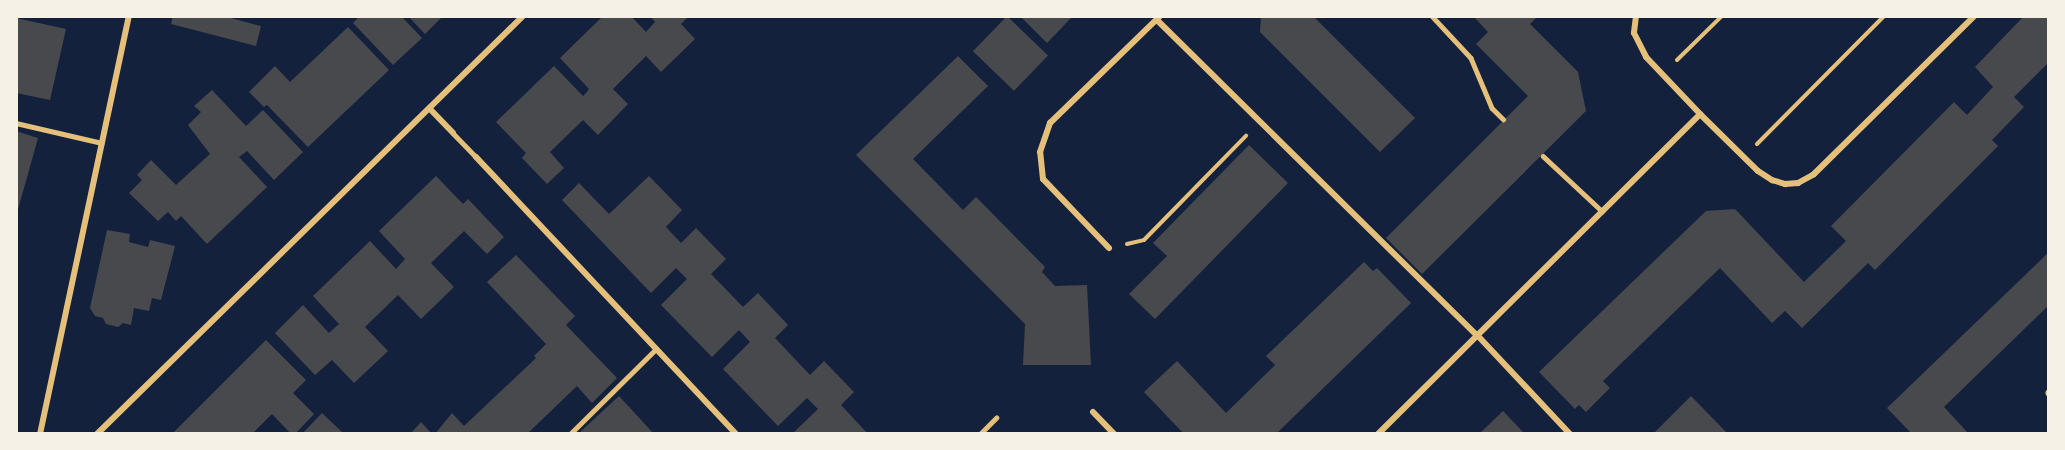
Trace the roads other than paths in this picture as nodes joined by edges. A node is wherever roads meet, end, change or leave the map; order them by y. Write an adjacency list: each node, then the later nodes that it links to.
1 (129, 16): 12 (street)
2 (523, 16): 7 (street)
3 (1432, 16): 9 (lane)
4 (1636, 16): 8 (street)
5 (1974, 16): 8 (street)
6 (1159, 18): 16 (street); 17 (street)
7 (430, 109): 11 (street); 22 (street)
8 (1700, 114): 15 (street)
9 (1503, 119)
10 (16, 123): 12 (lane)
11 (453, 133): 14 (lane)
12 (102, 142): 21 (street)
13 (1543, 156): 15 (lane)
14 (476, 157): 18 (street)
15 (1602, 211): 17 (street)
16 (1108, 248)
17 (1478, 336): 27 (street); 28 (street)
18 (656, 349): 23 (lane); 24 (street)
19 (1093, 412): 26 (street)
20 (996, 418): 25 (lane)
21 (40, 434)
22 (97, 434)
23 (570, 434)
24 (736, 434)
25 (980, 434)
26 (1114, 434)
27 (1378, 434)
28 (1570, 434)

